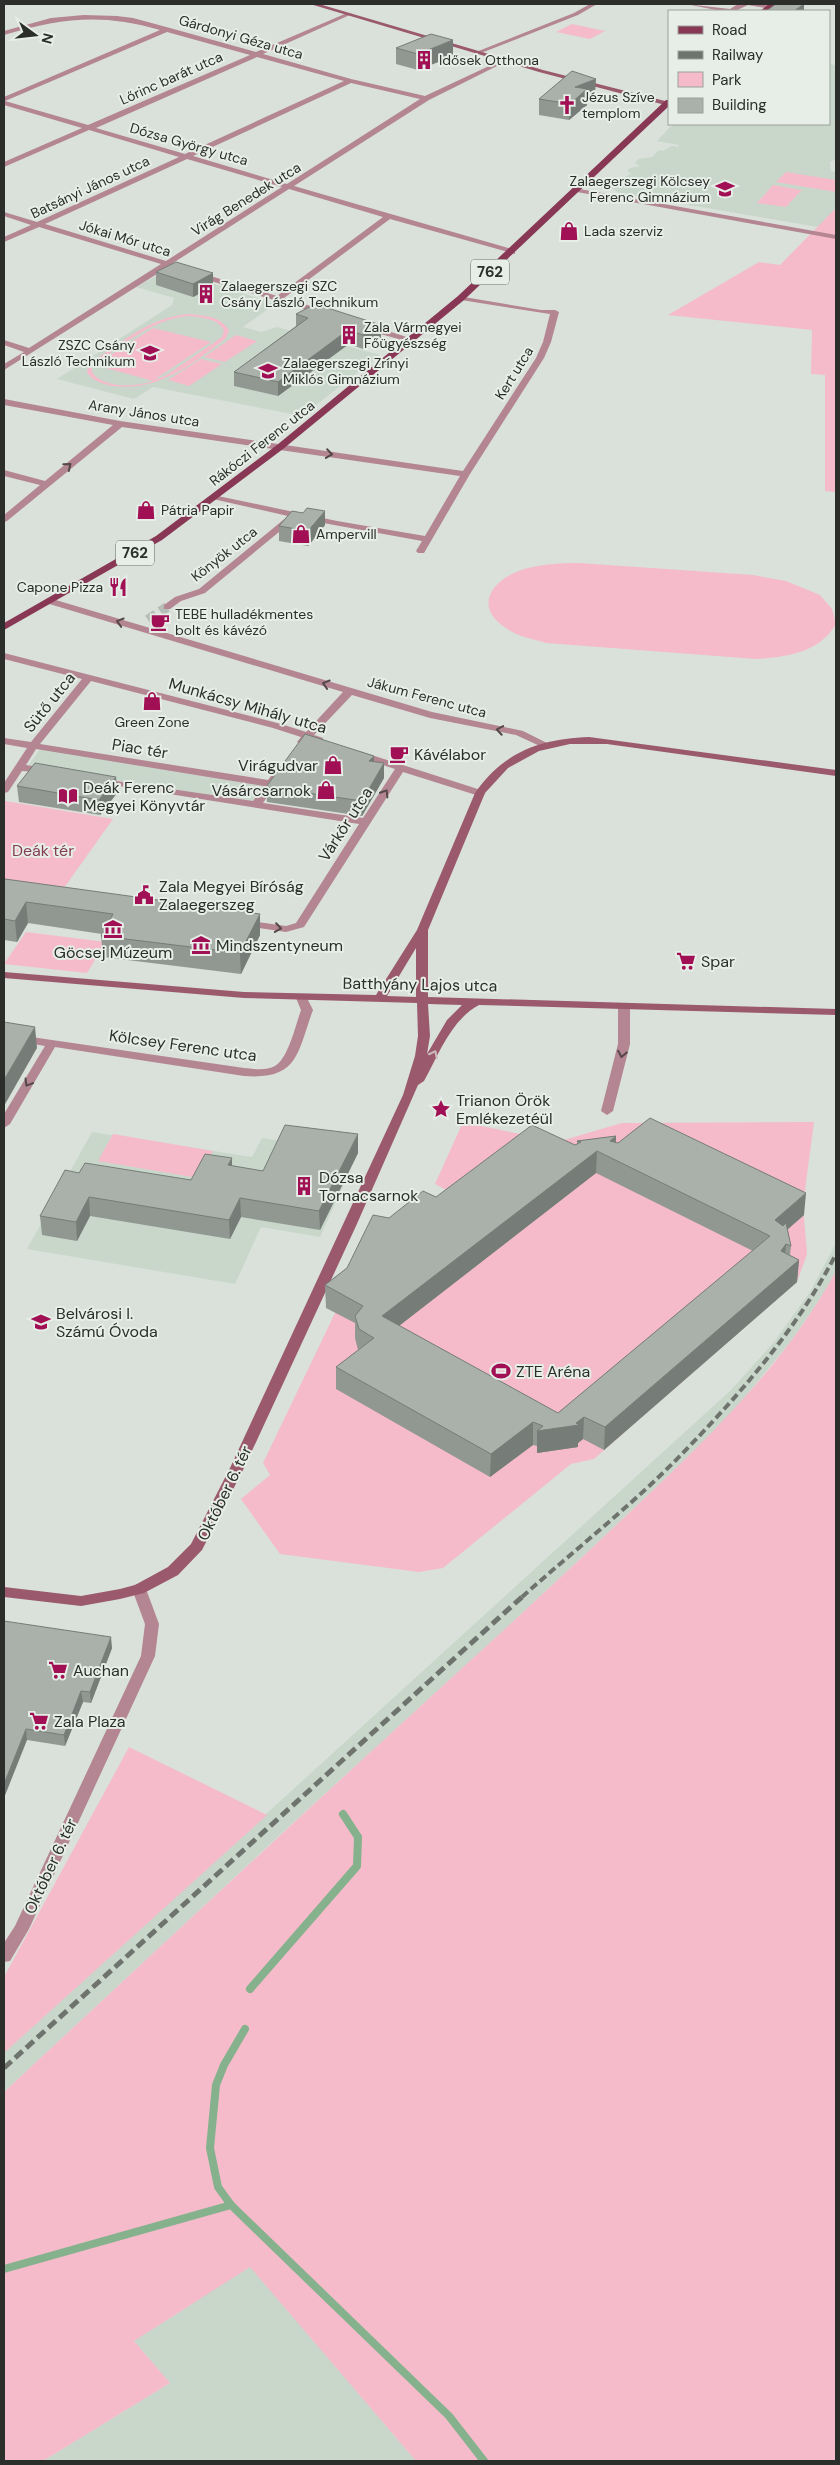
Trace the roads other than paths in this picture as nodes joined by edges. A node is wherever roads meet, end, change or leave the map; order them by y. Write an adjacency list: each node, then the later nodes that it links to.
1 (313, 4): 10 (street)
2 (594, 4): 13 (street)
3 (689, 4): 7 (street)
4 (745, 4): 8 (street)
5 (750, 4): 6 (street)
6 (768, 7): 9 (street)
7 (725, 10)
8 (732, 10)
9 (788, 10)
10 (349, 14): 13 (street); 14 (street, Lőrinc barát utca)
11 (168, 29): 12 (street, Gárdonyi Géza utca); 14 (street, Gárdonyi Géza utca); 18 (street)
12 (4, 33)
13 (479, 52): 15 (street)
14 (257, 54): 16 (street, Gárdonyi Géza utca); 20 (street, Lőrinc barát utca)
15 (506, 60): 17 (street, Virág Benedek utca); 19 (street)
16 (350, 81): 17 (street, Gárdonyi Géza utca); 21 (street, Batsányi János utca)
17 (426, 98): 23 (street, Virág Benedek utca)
18 (4, 101): 20 (street, Dózsa György utca)
19 (668, 103): 24 (main road, Rákóczi Ferenc utca / 762)
20 (88, 128): 21 (street, Dózsa György utca); 22 (street, Lőrinc barát utca)
21 (186, 156): 23 (street, Dózsa György utca); 27 (street, Batsányi János utca)
22 (4, 166)
23 (289, 187): 26 (street, Dózsa György utca); 31 (street, Virág Benedek utca)
24 (577, 190): 28 (street); 30 (main road, Rákóczi Ferenc utca / 762)
25 (4, 214): 27 (street, Jókai Mór utca)
26 (390, 216): 30 (street, Dózsa György utca); 35 (street)
27 (38, 224): 29 (street, Batsányi János utca); 31 (street, Jókai Mór utca)
28 (836, 237)
29 (4, 240)
30 (512, 252): 34 (main road, Rákóczi Ferenc utca / 762)
31 (166, 264): 32 (street, Jókai Mór utca); 40 (street, Virág Benedek utca)
32 (176, 267)
33 (185, 270): 35 (street, Jókai Mór utca)
34 (461, 298): 38 (main road, Rákóczi Ferenc utca / 762); 46 (street, Kert utca)
35 (278, 299): 36 (street, Jókai Mór utca)
36 (334, 316)
37 (361, 325): 38 (street)
38 (412, 340): 44 (main road, Rákóczi Ferenc utca / 762)
39 (4, 342): 40 (street)
40 (29, 351): 41 (street, Virág Benedek utca)
41 (4, 368)
42 (4, 402): 43 (street, Arany János utca)
43 (120, 424): 44 (street, Arany János utca); 47 (street, one-way to 43)
44 (280, 447): 46 (street, one-way to 46); 48 (main road, Rákóczi Ferenc utca / 762)
45 (4, 473): 47 (street)
46 (466, 474): 51 (street, Kert utca)
47 (46, 484): 50 (street)
48 (216, 497): 49 (street, Könyök utca); 53 (main road, Rákóczi Ferenc utca / 762)
49 (294, 515): 51 (street, Könyök utca); 54 (street, Könyök utca)
50 (4, 519)
51 (427, 539): 52 (street, Kert utca)
52 (421, 552)
53 (49, 600): 56 (main road, Rákóczi Ferenc utca / 762); 57 (street, Jákum Ferenc utca, one-way to 53)
54 (167, 606)
55 (148, 620): 57 (street)
56 (4, 627)
57 (138, 627): 60 (street, Jákum Ferenc utca, one-way to 57)
58 (4, 656): 59 (street, Munkácsy Mihály utca)
59 (89, 677): 61 (street, Munkácsy Mihály utca); 65 (street, Sütő utca)
60 (350, 691): 61 (street); 64 (street, Jákum Ferenc utca, one-way to 60)
61 (306, 736): 63 (street, Munkácsy Mihály utca); 66 (street)
62 (4, 741): 65 (street, Piac tér)
63 (325, 742)
64 (546, 745): 72 (street); 76 (street)
65 (33, 746): 68 (street, Sütő utca); 74 (street, Piac tér)
66 (295, 749)
67 (344, 749): 69 (street, Munkácsy Mihály utca)
68 (19, 766): 71 (street); 75 (street, Sütő utca)
69 (401, 767): 76 (street, Munkácsy Mihály utca); 78 (street, Várkör utca, one-way to 69)
70 (280, 770): 74 (street)
71 (58, 773)
72 (836, 773)
73 (88, 778): 77 (street)
74 (271, 784): 77 (street)
75 (4, 790)
76 (480, 793): 80 (street)
77 (256, 805): 78 (street)
78 (366, 822): 79 (street, Várkör utca, one-way to 78)
79 (228, 921)
80 (422, 930): 83 (street); 84 (street, Október 6. tér)
81 (4, 975): 82 (street, Batthyány Lajos utca)
82 (302, 998): 83 (street, Batthyány Lajos utca); 89 (street, Kölcsey Ferenc utca)
83 (379, 999): 84 (street, Batthyány Lajos utca)
84 (422, 1000): 85 (street, Batthyány Lajos utca); 90 (street, Október 6. tér)
85 (479, 1000): 86 (street, Batthyány Lajos utca); 90 (street, one-way to 85)
86 (624, 1006): 87 (street, Batthyány Lajos utca); 91 (street, one-way to 91)
87 (836, 1012)
88 (4, 1036): 89 (street, Kölcsey Ferenc utca)
89 (52, 1043): 92 (street, one-way to 92)
90 (408, 1095): 93 (street, Október 6. tér)
91 (608, 1111)
92 (4, 1124)
93 (138, 1589): 94 (street); 95 (street, Október 6. tér)
94 (4, 1592)
95 (4, 1956)

